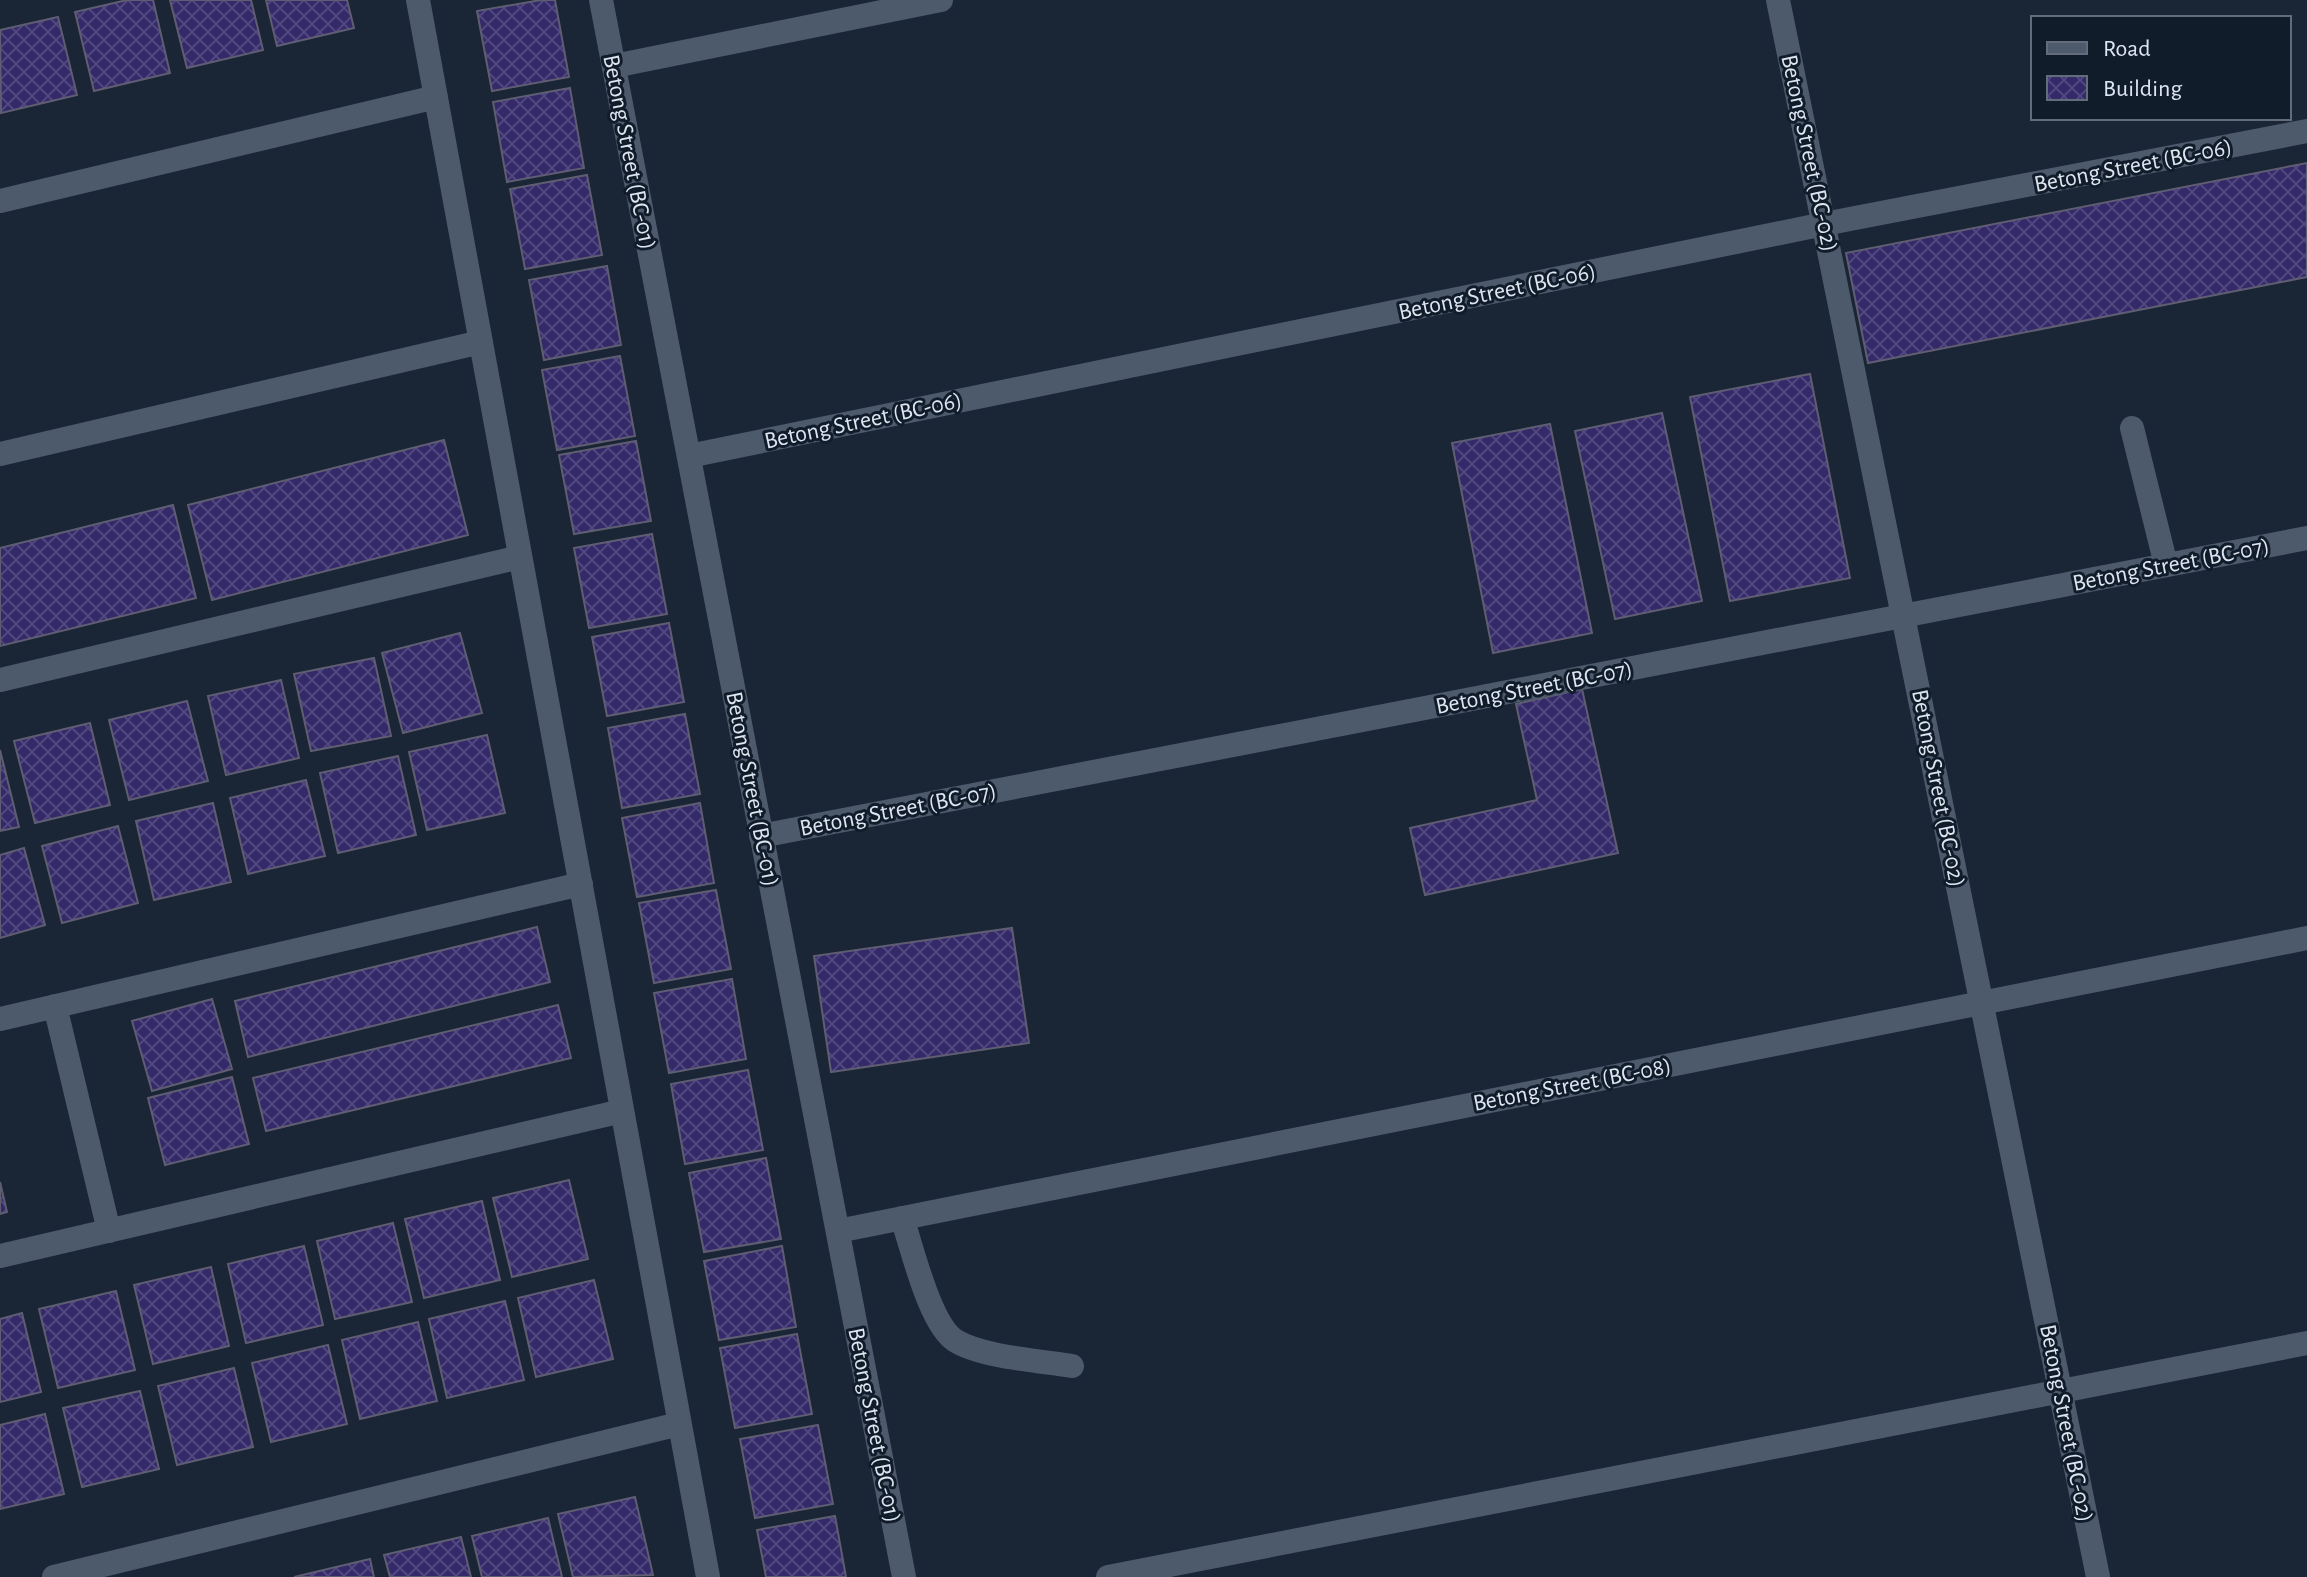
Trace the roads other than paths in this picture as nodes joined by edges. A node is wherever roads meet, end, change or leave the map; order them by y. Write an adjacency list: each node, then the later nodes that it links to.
1 (418, 0): 6 (street)
2 (601, 0): 5 (street, Betong Street (BC-01))
3 (941, 0): 5 (street)
4 (1778, 0): 9 (street, Betong Street (BC-02))
5 (614, 66): 13 (street, Betong Street (BC-01))
6 (436, 97): 8 (street); 10 (street)
7 (2307, 131): 9 (street, Betong Street (BC-06))
8 (0, 201)
9 (1824, 224): 13 (street, Betong Street (BC-06)); 17 (street, Betong Street (BC-02))
10 (481, 342): 12 (street); 15 (street)
11 (2132, 428): 16 (street)
12 (0, 454)
13 (689, 456): 19 (street, Betong Street (BC-01))
14 (2307, 538): 16 (street, Betong Street (BC-07))
15 (520, 557): 18 (street); 20 (street)
16 (2166, 565): 17 (street, Betong Street (BC-07))
17 (1904, 616): 19 (street, Betong Street (BC-07)); 22 (street, Betong Street (BC-02))
18 (0, 680)
19 (761, 836): 28 (street, Betong Street (BC-01))
20 (581, 884): 23 (street); 25 (street)
21 (2307, 938): 22 (street, Betong Street (BC-08))
22 (1982, 1003): 26 (street, Betong Street (BC-08)); 32 (street, Betong Street (BC-02))
23 (55, 1006): 24 (street); 27 (street)
24 (0, 1019)
25 (622, 1111): 27 (street); 33 (street)
26 (902, 1218): 28 (street, Betong Street (BC-08)); 31 (street)
27 (109, 1231): 29 (street)
28 (838, 1231): 36 (street, Betong Street (BC-01))
29 (0, 1256)
30 (2307, 1343): 32 (street)
31 (1072, 1366)
32 (2061, 1391): 37 (street); 38 (street, Betong Street (BC-02))
33 (679, 1424): 34 (street); 35 (street)
34 (54, 1577)
35 (708, 1577)
36 (904, 1577)
37 (1108, 1577)
38 (2098, 1577)

